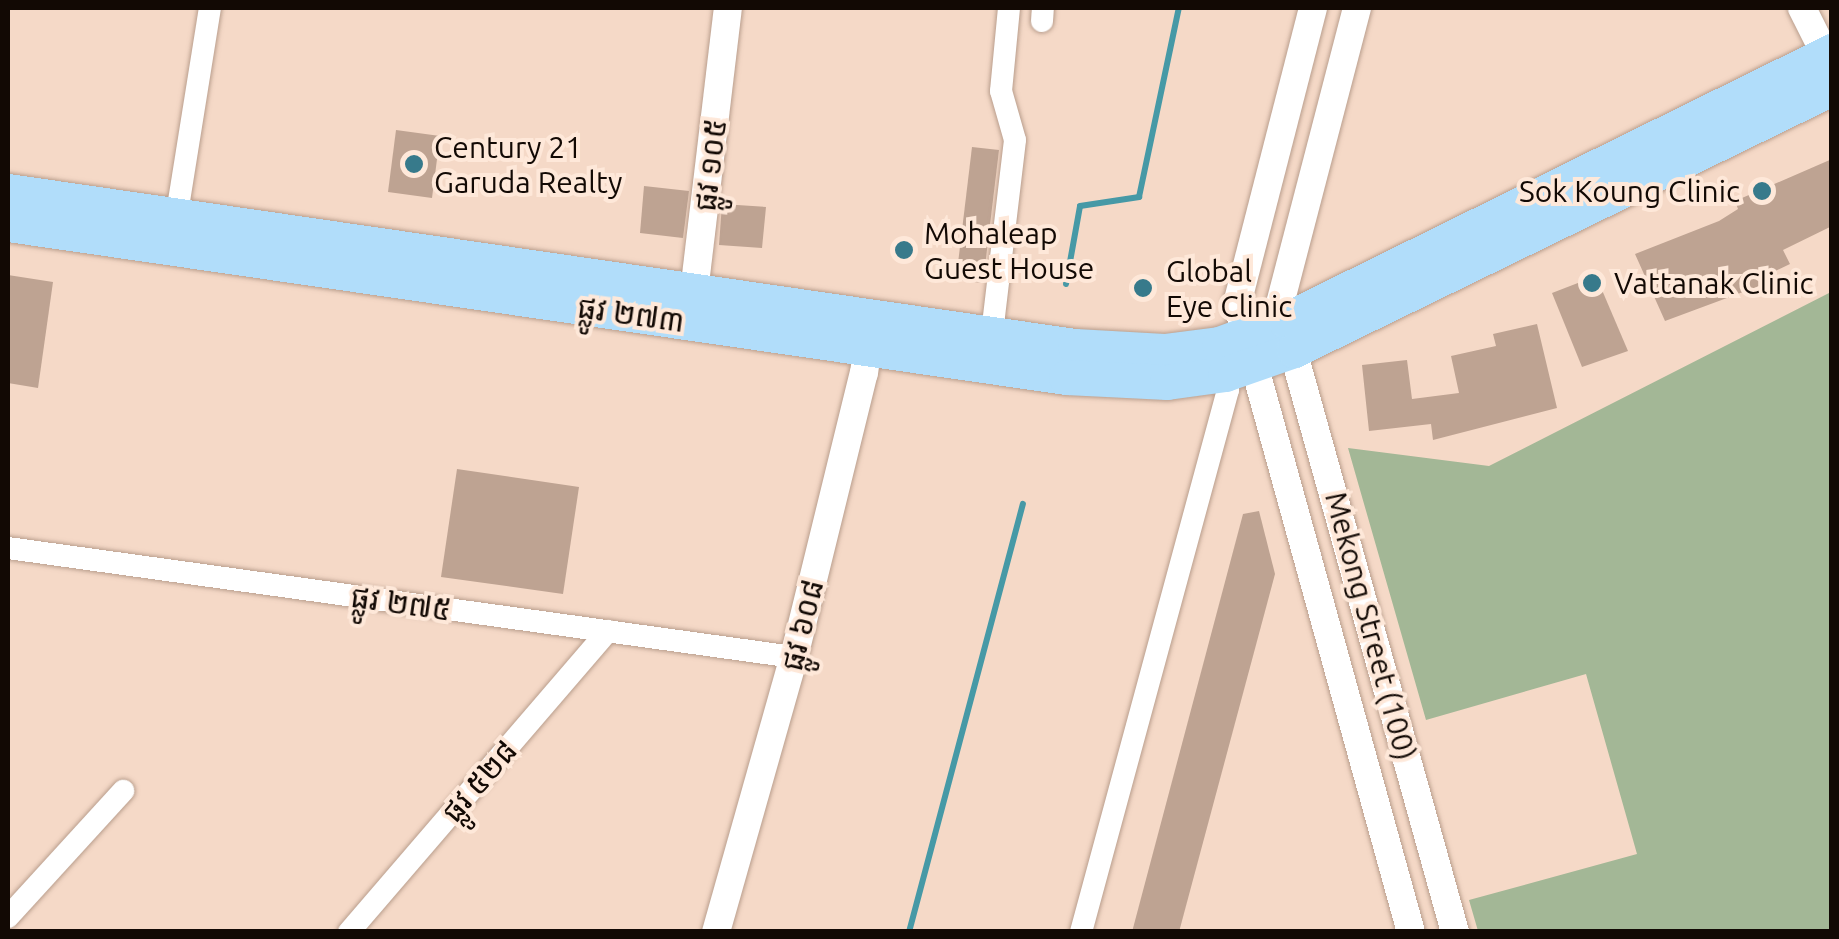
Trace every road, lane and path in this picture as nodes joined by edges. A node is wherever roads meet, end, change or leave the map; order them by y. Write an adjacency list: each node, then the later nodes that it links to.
1 (210, 8): 10 (street)
2 (728, 8): 11 (street, ផ្លូវ ១០៥)
3 (1009, 8): 13 (street)
4 (1313, 8): 15 (street, Mekong Street (100))
5 (1357, 8): 14 (street, Mekong Street (100))
6 (1802, 8): 7 (street)
7 (1830, 66): 14 (main road)
8 (8, 191): 10 (main road, ផ្លូវ ២៧៣)
9 (8, 224): 10 (main road, ផ្លូវ ២៧៣)
10 (174, 232): 11 (main road, ផ្លូវ ២៧៣)
11 (693, 306): 12 (main road, ផ្លូវ ២៧៣)
12 (870, 332): 13 (main road, ផ្លូវ ២៧៣); 15 (main road, ផ្លូវ ២៧៣); 18 (street, ផ្លូវ ៦០៨)
13 (992, 333): 15 (main road, ផ្លូវ ២៧៣)
14 (1290, 335): 15 (main road); 25 (street, Mekong Street (100))
15 (1236, 354): 23 (street); 24 (street, Mekong Street (100))
16 (8, 548): 17 (street, ផ្លូវ ២៧៥)
17 (608, 631): 18 (street, ផ្លូវ ២៧៥); 21 (street, ផ្លូវ ៥២៨)
18 (794, 657): 22 (street, ផ្លូវ ៦០៨)
19 (124, 792): 20 (street)
20 (8, 917)
21 (349, 932)
22 (716, 932)
23 (1081, 932)
24 (1411, 932)
25 (1455, 932)

